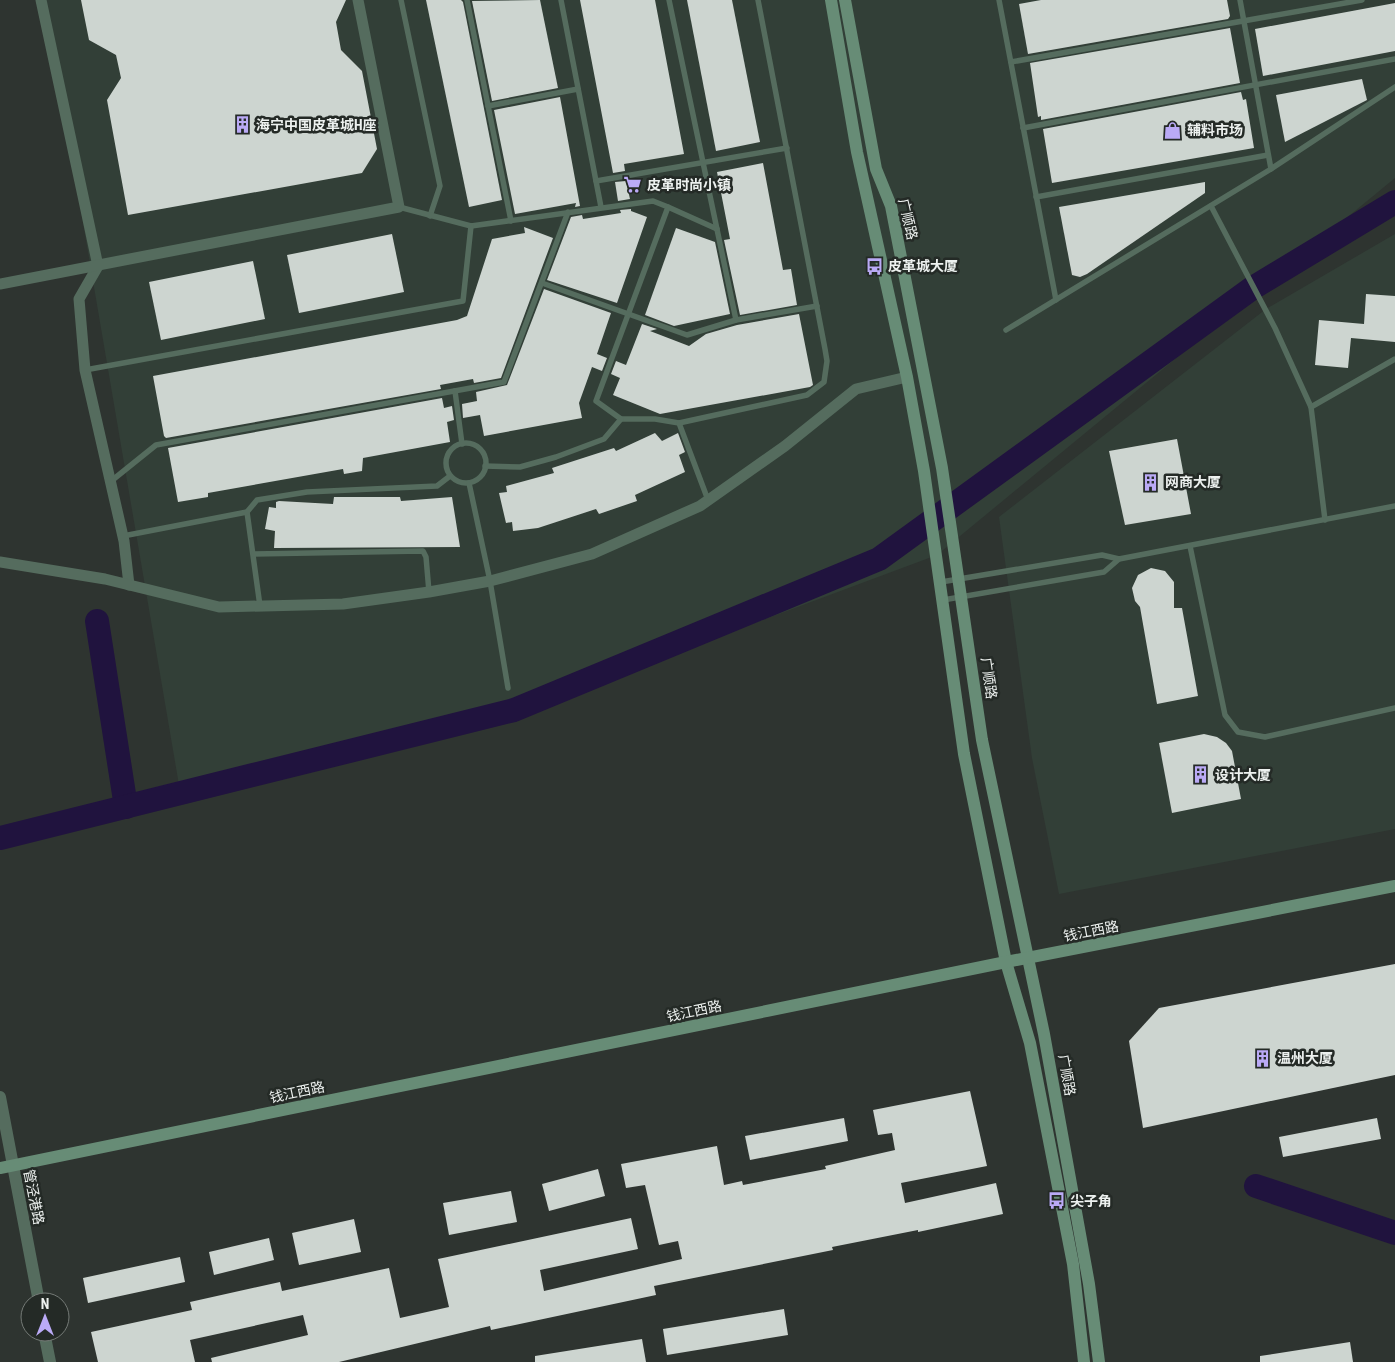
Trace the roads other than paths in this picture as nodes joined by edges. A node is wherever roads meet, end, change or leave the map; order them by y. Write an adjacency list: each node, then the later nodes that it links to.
1 (41, 0): 36 (street)
2 (358, 0): 28 (street)
3 (401, 0): 32 (lane)
4 (467, 0): 19 (lane)
5 (561, 0): 18 (lane)
6 (669, 0): 23 (lane)
7 (758, 0): 21 (lane)
8 (831, 0): 46 (main road)
9 (845, 0): 65 (main road, 广顺路)
10 (999, 0): 15 (lane)
11 (1240, 0): 13 (lane)
12 (1362, 0): 13 (lane)
13 (1244, 21): 15 (lane); 16 (lane)
14 (1395, 59): 16 (lane)
15 (1011, 62): 20 (lane)
16 (1255, 85): 20 (lane); 22 (lane)
17 (1395, 86): 24 (lane)
18 (578, 89): 19 (lane); 25 (lane)
19 (488, 106): 33 (lane)
20 (1023, 128): 26 (lane)
21 (786, 148): 23 (lane); 40 (lane)
22 (1268, 154): 24 (lane); 26 (lane)
23 (704, 164): 25 (lane); 35 (lane)
24 (1270, 170): 27 (lane)
25 (596, 181): 29 (lane)
26 (1036, 197): 39 (lane)
27 (1211, 206): 39 (lane); 48 (lane)
28 (399, 207): 32 (lane); 36 (street)
29 (602, 207): 30 (lane); 31 (lane)
30 (668, 207): 35 (lane); 41 (lane)
31 (568, 212): 33 (lane); 37 (lane)
32 (430, 216): 34 (lane)
33 (511, 221): 34 (lane)
34 (471, 226): 45 (lane)
35 (717, 229): 42 (lane)
36 (98, 266): 38 (street); 45 (street)
37 (542, 283): 41 (lane); 47 (lane)
38 (0, 284)
39 (1056, 300): 43 (lane)
40 (817, 306): 42 (lane); 50 (lane)
41 (628, 314): 42 (lane); 49 (lane)
42 (736, 320)
43 (1006, 330)
44 (1395, 359): 48 (lane)
45 (85, 370): 54 (street)
46 (907, 377): 56 (street); 67 (main road)
47 (455, 391): 51 (lane); 54 (lane)
48 (1311, 407): 59 (lane)
49 (621, 418): 50 (lane); 52 (lane)
50 (679, 423): 56 (lane)
51 (462, 444): 52 (lane); 53 (lane)
52 (485, 466): 55 (lane)
53 (450, 476): 55 (lane); 58 (lane)
54 (110, 482): 60 (street)
55 (469, 483): 66 (lane)
56 (708, 500): 66 (street)
57 (1395, 506): 59 (lane)
58 (248, 512): 60 (lane); 62 (lane)
59 (1325, 520): 61 (lane)
60 (123, 536): 68 (street)
61 (1190, 546): 63 (lane); 74 (lane)
62 (254, 554): 69 (lane); 72 (lane)
63 (1119, 559): 65 (lane); 70 (lane)
64 (0, 562): 68 (street)
65 (960, 579): 67 (lane); 70 (main road, 广顺路)
66 (490, 581): 69 (street); 73 (lane)
67 (941, 582): 71 (main road)
68 (129, 585): 72 (street)
69 (430, 592): 72 (street)
70 (962, 596): 71 (lane); 76 (main road, 广顺路)
71 (943, 600): 77 (main road)
72 (260, 606)
73 (508, 688)
74 (1395, 708)
75 (1395, 886): 76 (main road, 钱江西路)
76 (1030, 958): 77 (main road, 钱江西路); 85 (main road, 广顺路)
77 (1006, 962): 79 (main road, 钱江西路); 84 (main road)
78 (0, 1097): 79 (street, 管泾港路)
79 (13, 1166): 80 (main road, 钱江西路); 81 (street, 管泾港路)
80 (0, 1168)
81 (37, 1292)
82 (46, 1342): 83 (street)
83 (50, 1362)
84 (1084, 1362)
85 (1099, 1362)

